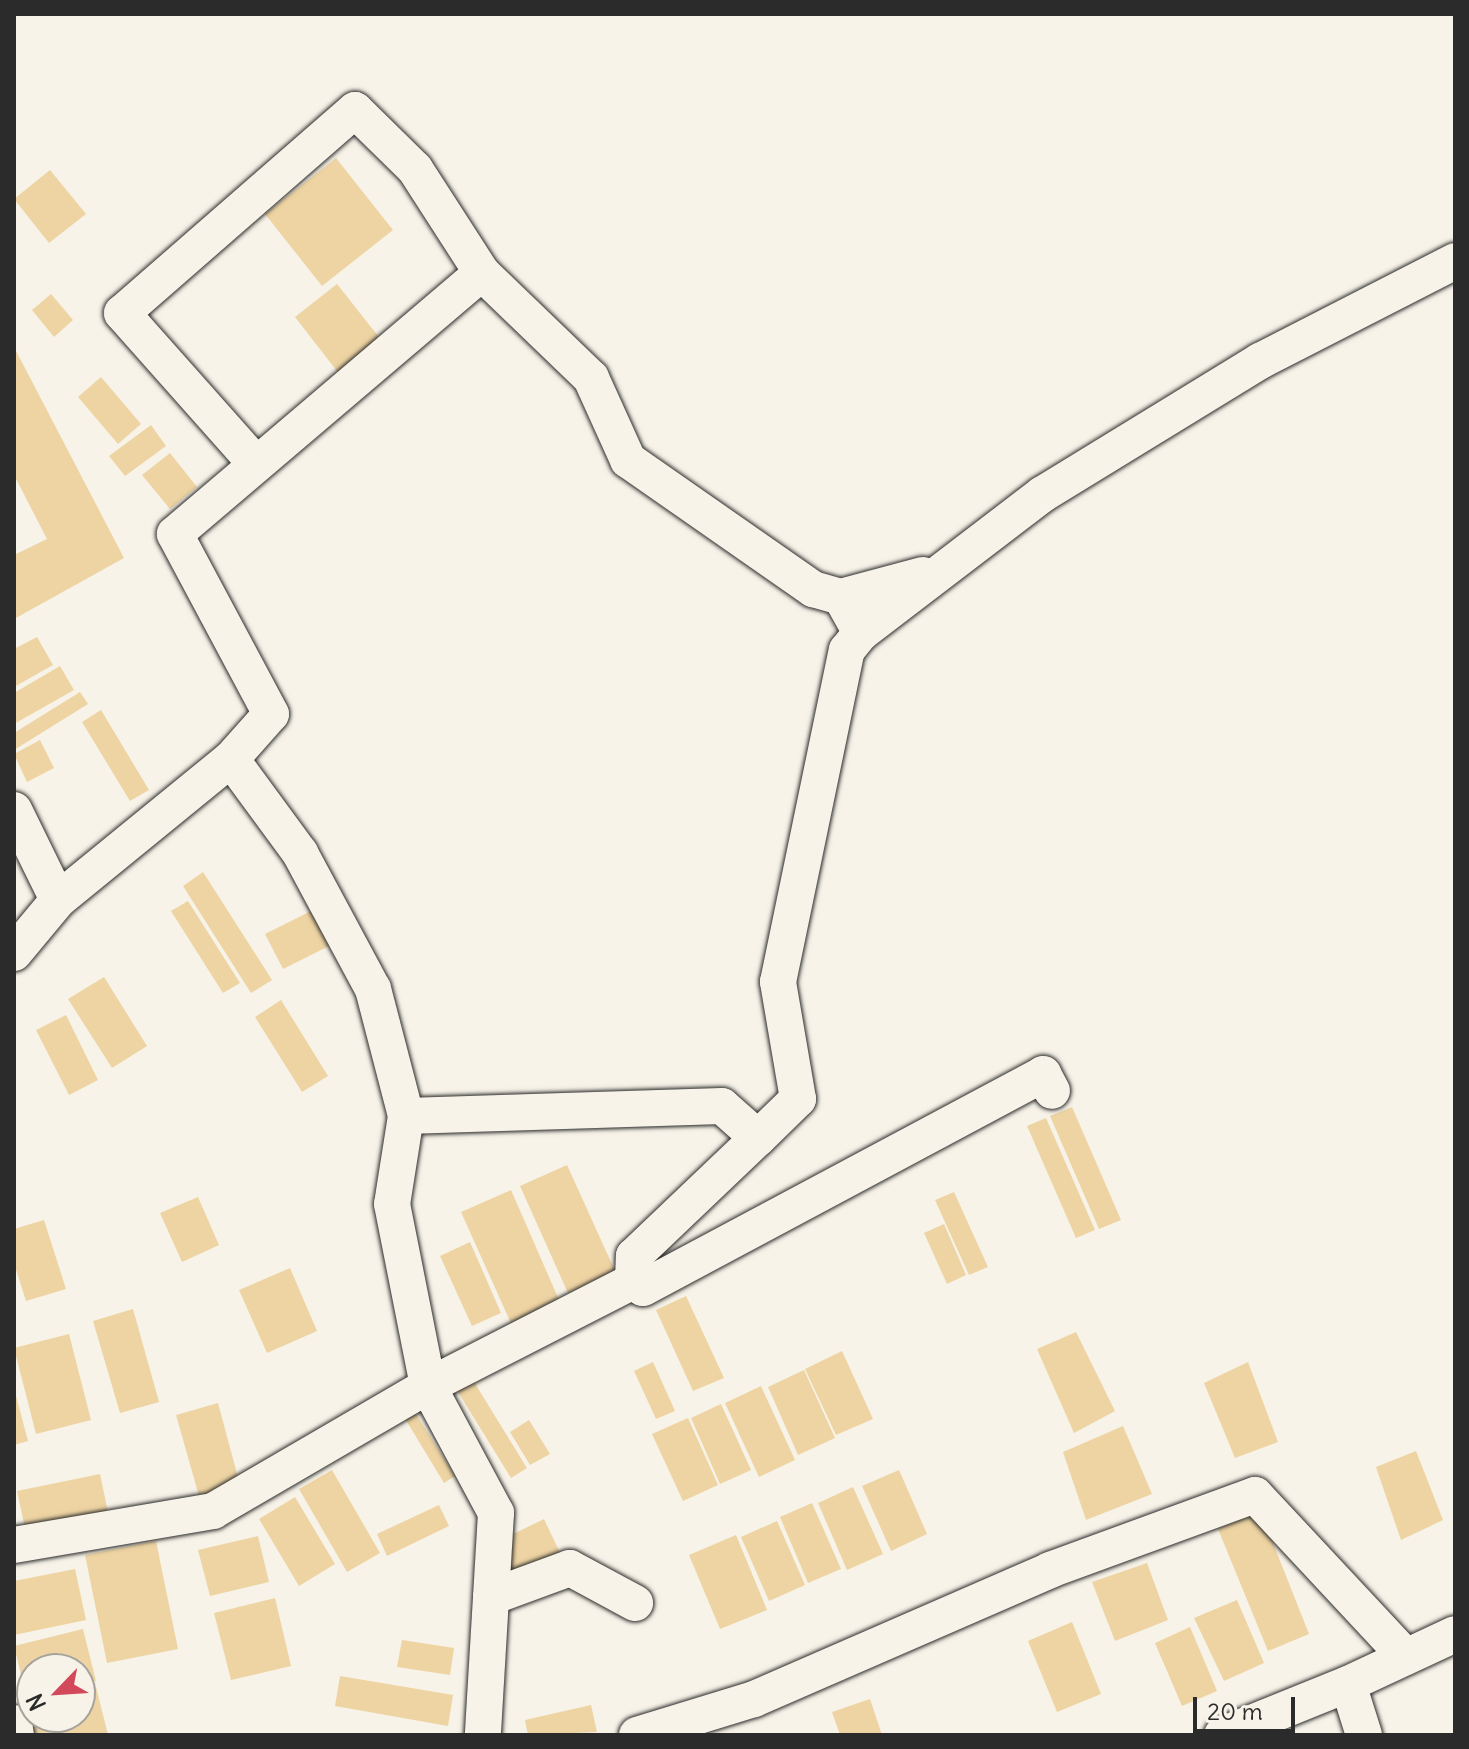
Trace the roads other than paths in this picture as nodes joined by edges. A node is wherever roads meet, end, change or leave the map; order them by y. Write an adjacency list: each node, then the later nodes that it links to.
1 (1455, 261): 4 (street)
2 (482, 273): 3 (street); 3 (street); 5 (street)
3 (256, 464): 7 (street)
4 (933, 573): 5 (street); 6 (street)
5 (841, 597): 6 (street)
6 (861, 633): 13 (street)
7 (231, 759): 9 (street); 12 (street)
8 (14, 810): 9 (street)
9 (58, 900): 10 (street)
10 (14, 953)
11 (1052, 1091): 14 (street)
12 (406, 1116): 13 (street); 15 (street)
13 (758, 1138): 14 (street)
14 (633, 1281): 15 (street)
15 (428, 1386): 16 (street); 17 (street)
16 (14, 1545)
17 (491, 1597): 18 (street); 24 (street)
18 (635, 1603)
19 (1455, 1634): 20 (street)
20 (1406, 1657): 21 (street); 25 (street)
21 (1348, 1684): 26 (street); 27 (street)
22 (14, 1723): 23 (street)
23 (16, 1735)
24 (483, 1735)
25 (637, 1735)
26 (1222, 1735)
27 (1364, 1735)

